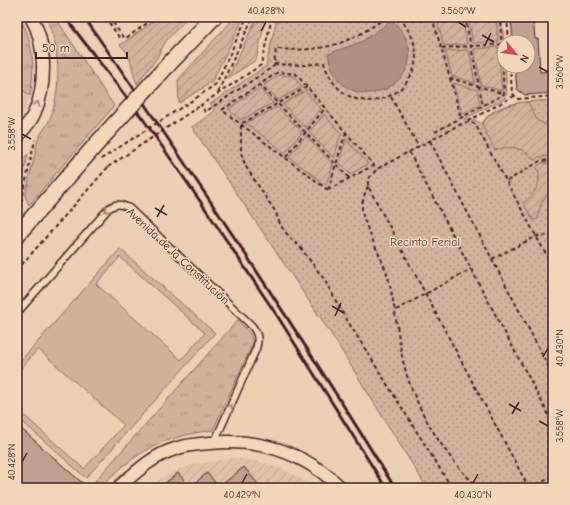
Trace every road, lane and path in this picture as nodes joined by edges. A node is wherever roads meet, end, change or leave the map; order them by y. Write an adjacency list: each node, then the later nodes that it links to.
1 (31, 17): 45 (street, one-way to 1)
2 (105, 17): 19 (path)
3 (109, 17): 19 (path)
4 (156, 17): 19 (path)
5 (214, 17): 61 (street, bridge)
6 (247, 17): 51 (path, bridge)
7 (253, 17): 30 (path)
8 (272, 17): 30 (path)
9 (386, 17): 23 (path)
10 (405, 17): 34 (path)
11 (432, 17): 16 (path)
12 (445, 17): 16 (path)
13 (465, 17): 21 (path)
14 (500, 17): 17 (path)
15 (507, 17): 18 (path)
16 (434, 22): 22 (path)
17 (502, 34)
18 (508, 34)
19 (122, 35)
20 (496, 44): 21 (path)
21 (471, 46): 22 (path); 29 (path)
22 (442, 48): 26 (path)
23 (274, 64): 34 (path); 36 (path)
24 (504, 74): 31 (path)
25 (511, 74): 32 (path)
26 (450, 78): 29 (path); 39 (path)
27 (259, 84): 28 (path); 35 (path); 41 (path)
28 (307, 87): 35 (path); 38 (path)
29 (479, 87): 31 (path); 37 (path)
30 (217, 94): 36 (path)
31 (504, 94): 37 (path)
32 (514, 96): 33 (path); 40 (path)
33 (553, 96)
34 (390, 97): 48 (path)
35 (278, 104): 41 (path); 44 (path)
36 (201, 105): 67 (path, bridge)
37 (483, 106): 39 (path)
38 (325, 108): 42 (path); 44 (path)
39 (461, 118): 43 (path)
40 (467, 122): 47 (path); 57 (path)
41 (241, 124): 50 (path); 77 (path)
42 (346, 132): 53 (path); 54 (path)
43 (434, 132)
44 (306, 133): 50 (path); 53 (path)
45 (17, 137)
46 (35, 140): 60 (path)
47 (430, 141): 48 (path); 64 (path)
48 (419, 147): 49 (path)
49 (409, 152): 55 (path); 66 (path)
50 (286, 157): 59 (path)
51 (101, 159)
52 (553, 160): 57 (path)
53 (336, 164): 56 (path); 59 (path)
54 (374, 165): 55 (path); 56 (path)
55 (377, 169): 58 (path)
56 (350, 179): 59 (path)
57 (507, 181): 63 (path)
58 (368, 186): 68 (path); 69 (path)
59 (328, 190)
60 (21, 216)
61 (17, 234)
62 (553, 235): 63 (path)
63 (537, 236): 64 (path); 65 (path)
64 (492, 259): 71 (path)
65 (553, 267)
66 (471, 269): 68 (path); 72 (path)
67 (17, 270)
68 (425, 294): 69 (path); 79 (path)
69 (396, 310): 78 (path)
70 (17, 313): 73 (lane, Avenida de la Constitución, one-way to 70)
71 (553, 375)
72 (553, 423)
73 (214, 442): 75 (street); 76 (street)
74 (553, 476): 79 (path)
75 (118, 488)
76 (341, 488)
77 (452, 488)
78 (479, 488)
79 (530, 488)

